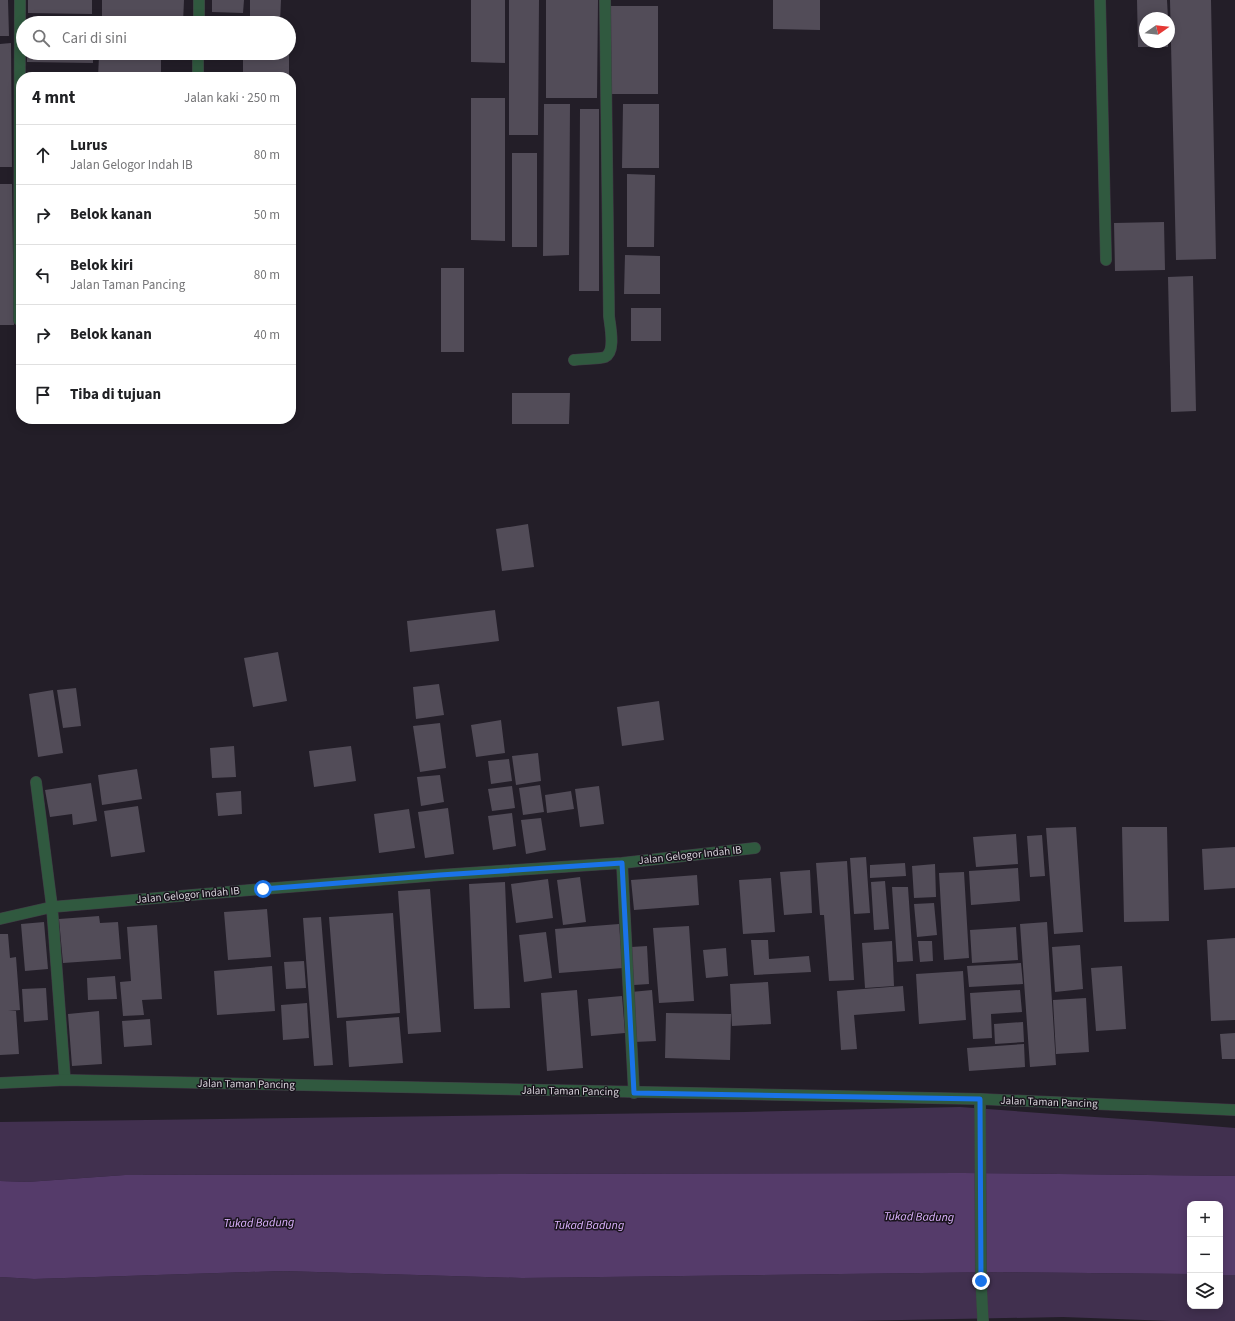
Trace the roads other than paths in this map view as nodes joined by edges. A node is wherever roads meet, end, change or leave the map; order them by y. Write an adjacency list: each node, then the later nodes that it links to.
1 (20, 0): 5 (street)
2 (199, 0): 6 (street)
3 (605, 0): 12 (street)
4 (1100, 0): 11 (street)
5 (20, 16)
6 (198, 16)
7 (20, 60): 9 (street)
8 (198, 60): 10 (street)
9 (20, 72)
10 (198, 72)
11 (1106, 260)
12 (574, 360)
13 (36, 782): 16 (street)
14 (755, 848): 15 (street, Jalan Gelogor Indah IB)
15 (622, 863): 16 (street, Jalan Gelogor Indah IB); 20 (street)
16 (52, 907): 17 (street, Jalan Gelogor Indah IB); 18 (street)
17 (0, 919)
18 (65, 1080): 19 (street, Jalan Taman Pancing); 20 (street, Jalan Taman Pancing)
19 (0, 1083)
20 (634, 1093): 21 (street, Jalan Taman Pancing)
21 (980, 1099): 22 (street, Jalan Taman Pancing); 23 (street)
22 (1235, 1110)
23 (983, 1321)

